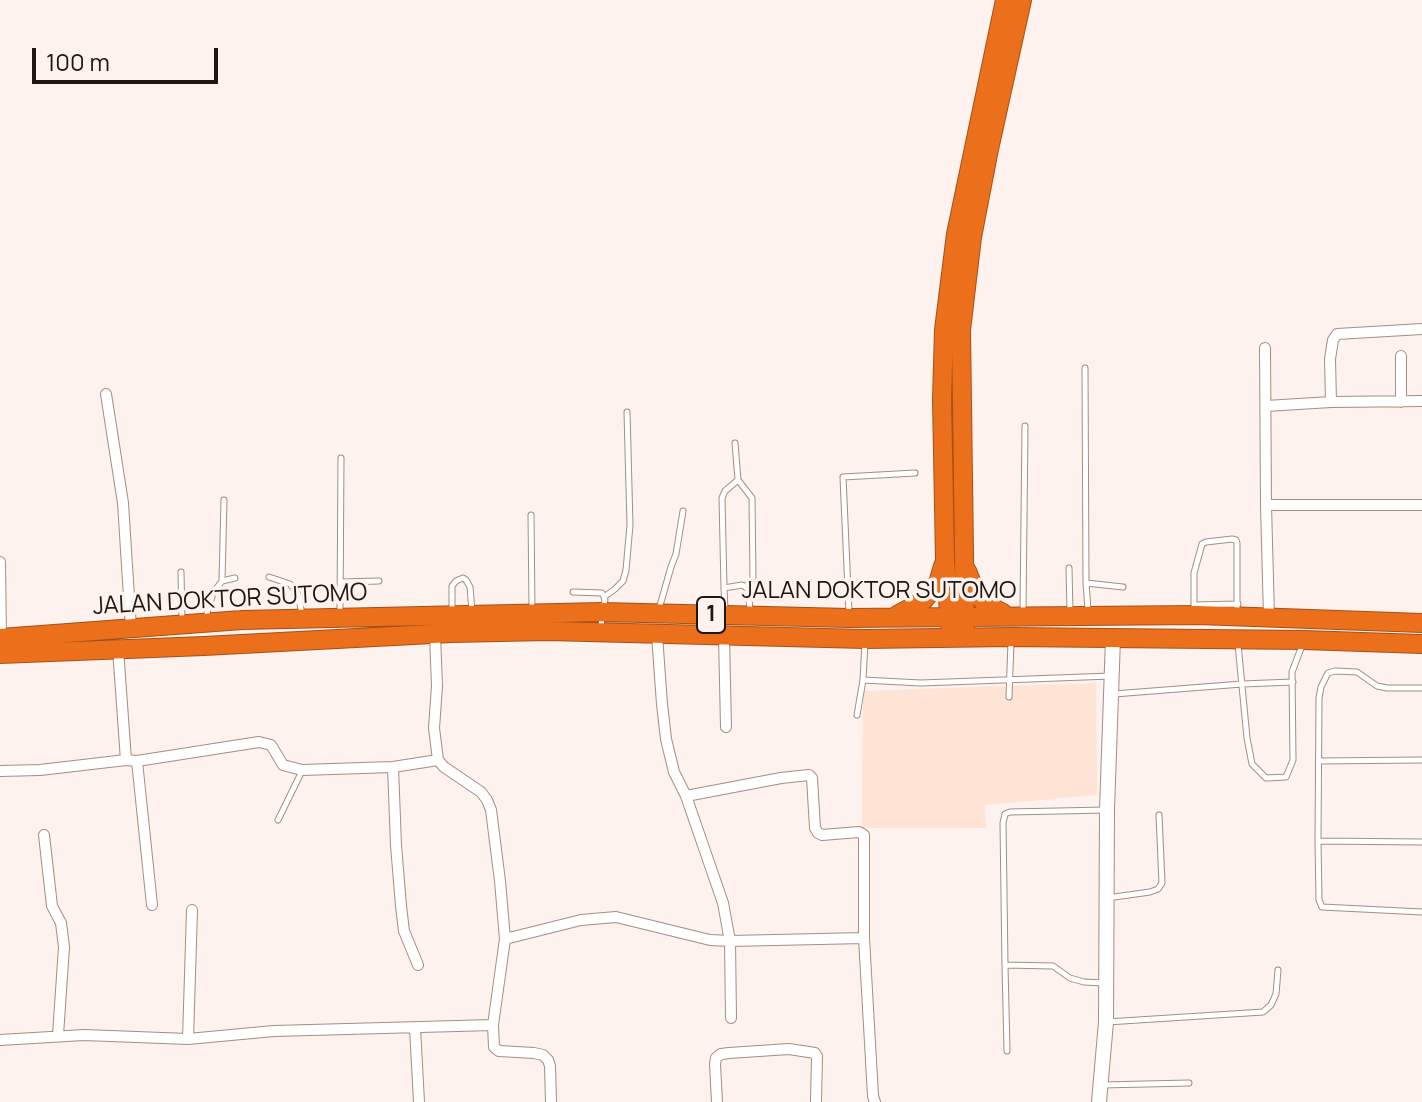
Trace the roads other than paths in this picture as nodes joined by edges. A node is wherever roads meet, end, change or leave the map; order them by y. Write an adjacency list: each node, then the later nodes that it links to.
1 (1005, 0): 23 (highway)
2 (1022, 0): 23 (highway)
3 (1422, 329): 9 (street)
4 (1265, 348): 11 (street)
5 (1401, 356): 10 (street)
6 (1085, 368): 32 (lane)
7 (106, 394): 58 (street)
8 (1422, 401): 10 (street)
9 (1331, 402): 10 (street); 11 (street)
10 (1401, 402)
11 (1266, 406): 19 (street)
12 (627, 412): 37 (lane)
13 (1025, 426): 46 (lane)
14 (735, 443): 17 (lane)
15 (341, 458): 31 (lane)
16 (915, 473): 51 (lane)
17 (738, 480): 33 (lane); 35 (lane)
18 (224, 500): 29 (lane)
19 (1266, 505): 20 (street); 49 (street)
20 (1422, 505)
21 (683, 511): 41 (lane)
22 (531, 515): 40 (lane)
23 (954, 560): 44 (highway); 45 (highway); 46 (highway)
24 (0, 562): 69 (street)
25 (1069, 568): 47 (lane)
26 (181, 572): 56 (lane)
27 (269, 577): 50 (lane)
28 (235, 578): 29 (lane)
29 (222, 581): 53 (lane)
30 (379, 581): 31 (lane)
31 (341, 582): 48 (lane)
32 (1086, 583): 34 (lane); 47 (lane)
33 (746, 586): 35 (lane); 43 (lane)
34 (1123, 587)
35 (724, 588): 42 (lane)
36 (573, 592): 37 (lane)
37 (603, 604): 40 (highway, JALAN DOKTOR SUTOMO / 1); 41 (highway, JALAN DOKTOR SUTOMO / 1); 59 (lane)
38 (1194, 610): 39 (highway, JALAN DOKTOR SUTOMO / 1); 39 (lane); 47 (highway, JALAN DOKTOR SUTOMO / 1)
39 (1237, 610): 49 (highway, JALAN DOKTOR SUTOMO / 1)
40 (532, 614): 54 (highway, JALAN DOKTOR SUTOMO / 1)
41 (659, 614): 42 (highway, JALAN DOKTOR SUTOMO / 1)
42 (725, 615): 43 (highway, JALAN DOKTOR SUTOMO / 1)
43 (751, 616): 51 (highway, JALAN DOKTOR SUTOMO / 1)
44 (895, 616): 45 (highway, JALAN DOKTOR SUTOMO / 1); 51 (highway, JALAN DOKTOR SUTOMO / 1)
45 (957, 616): 46 (highway, JALAN DOKTOR SUTOMO / 1); 62 (highway)
46 (1015, 616): 47 (highway, JALAN DOKTOR SUTOMO / 1)
47 (1079, 616)
48 (339, 617): 50 (highway, JALAN DOKTOR SUTOMO / 1); 57 (highway, JALAN DOKTOR SUTOMO / 1)
49 (1269, 617): 52 (highway, JALAN DOKTOR SUTOMO / 1)
50 (303, 618): 53 (highway, JALAN DOKTOR SUTOMO / 1); 68 (lane)
51 (849, 618)
52 (1316, 620): 55 (highway, JALAN DOKTOR SUTOMO / 1); 67 (lane)
53 (205, 623): 56 (highway, JALAN DOKTOR SUTOMO / 1); 71 (lane)
54 (473, 623): 57 (highway, JALAN DOKTOR SUTOMO / 1); 57 (lane); 59 (highway, JALAN DOKTOR SUTOMO / 1)
55 (1422, 623)
56 (183, 625): 58 (highway, JALAN DOKTOR SUTOMO / 1)
57 (446, 627): 68 (highway, JALAN DOKTOR SUTOMO / 1); 83 (street)
58 (131, 628): 69 (highway, JALAN DOKTOR SUTOMO / 1)
59 (601, 634): 60 (highway, JALAN DOKTOR SUTOMO / 1)
60 (657, 635): 61 (highway, JALAN DOKTOR SUTOMO / 1); 90 (street)
61 (724, 637): 65 (highway, JALAN DOKTOR SUTOMO / 1); 82 (street)
62 (958, 637): 63 (highway, JALAN DOKTOR SUTOMO / 1); 65 (highway, JALAN DOKTOR SUTOMO / 1)
63 (1011, 637): 64 (highway, JALAN DOKTOR SUTOMO / 1); 74 (lane)
64 (1113, 638): 66 (highway, JALAN DOKTOR SUTOMO / 1); 73 (street)
65 (865, 639): 75 (lane)
66 (1237, 639): 67 (highway, JALAN DOKTOR SUTOMO / 1); 77 (lane)
67 (1304, 640): 70 (highway, JALAN DOKTOR SUTOMO / 1); 76 (lane)
68 (307, 641): 71 (highway, JALAN DOKTOR SUTOMO / 1)
69 (0, 643): 72 (highway, JALAN DOKTOR SUTOMO / 1)
70 (1422, 644)
71 (204, 646): 72 (highway, JALAN DOKTOR SUTOMO / 1)
72 (118, 649): 85 (street)
73 (1112, 676): 74 (lane); 79 (street)
74 (1009, 679): 75 (lane); 80 (lane)
75 (863, 680): 81 (lane)
76 (1293, 682): 77 (lane); 77 (lane)
77 (1242, 684): 79 (lane)
78 (1422, 688): 86 (lane)
79 (1111, 694): 91 (street)
80 (1009, 697)
81 (857, 715)
82 (726, 727)
83 (438, 760): 87 (street); 102 (street)
84 (1422, 760): 86 (lane)
85 (131, 761): 88 (street); 89 (street); 98 (street)
86 (1319, 761): 95 (lane)
87 (393, 767): 88 (street); 104 (street)
88 (302, 770): 93 (lane)
89 (0, 771)
90 (686, 796): 101 (street); 103 (street)
91 (1107, 810): 97 (street); 105 (lane)
92 (1159, 815): 97 (lane)
93 (278, 820)
94 (44, 835): 112 (street)
95 (1318, 841): 96 (lane); 100 (lane)
96 (1422, 842)
97 (1106, 898): 107 (street)
98 (152, 905)
99 (192, 910): 113 (street)
100 (1422, 912)
101 (864, 938): 103 (street); 122 (street)
102 (505, 939): 103 (street); 110 (street)
103 (730, 941): 108 (street)
104 (418, 965)
105 (1005, 965): 107 (lane); 115 (lane)
106 (1278, 970): 109 (lane)
107 (1105, 983): 109 (street)
108 (731, 1018)
109 (1106, 1022): 117 (street)
110 (493, 1025): 111 (street); 119 (street)
111 (415, 1028): 113 (street); 118 (street)
112 (58, 1035): 113 (street); 114 (street)
113 (188, 1039)
114 (0, 1040)
115 (1007, 1051)
116 (1189, 1083): 117 (lane)
117 (1101, 1085): 123 (street)
118 (419, 1102)
119 (551, 1102)
120 (717, 1102): 121 (street)
121 (816, 1102)
122 (875, 1102)
123 (1099, 1102)

